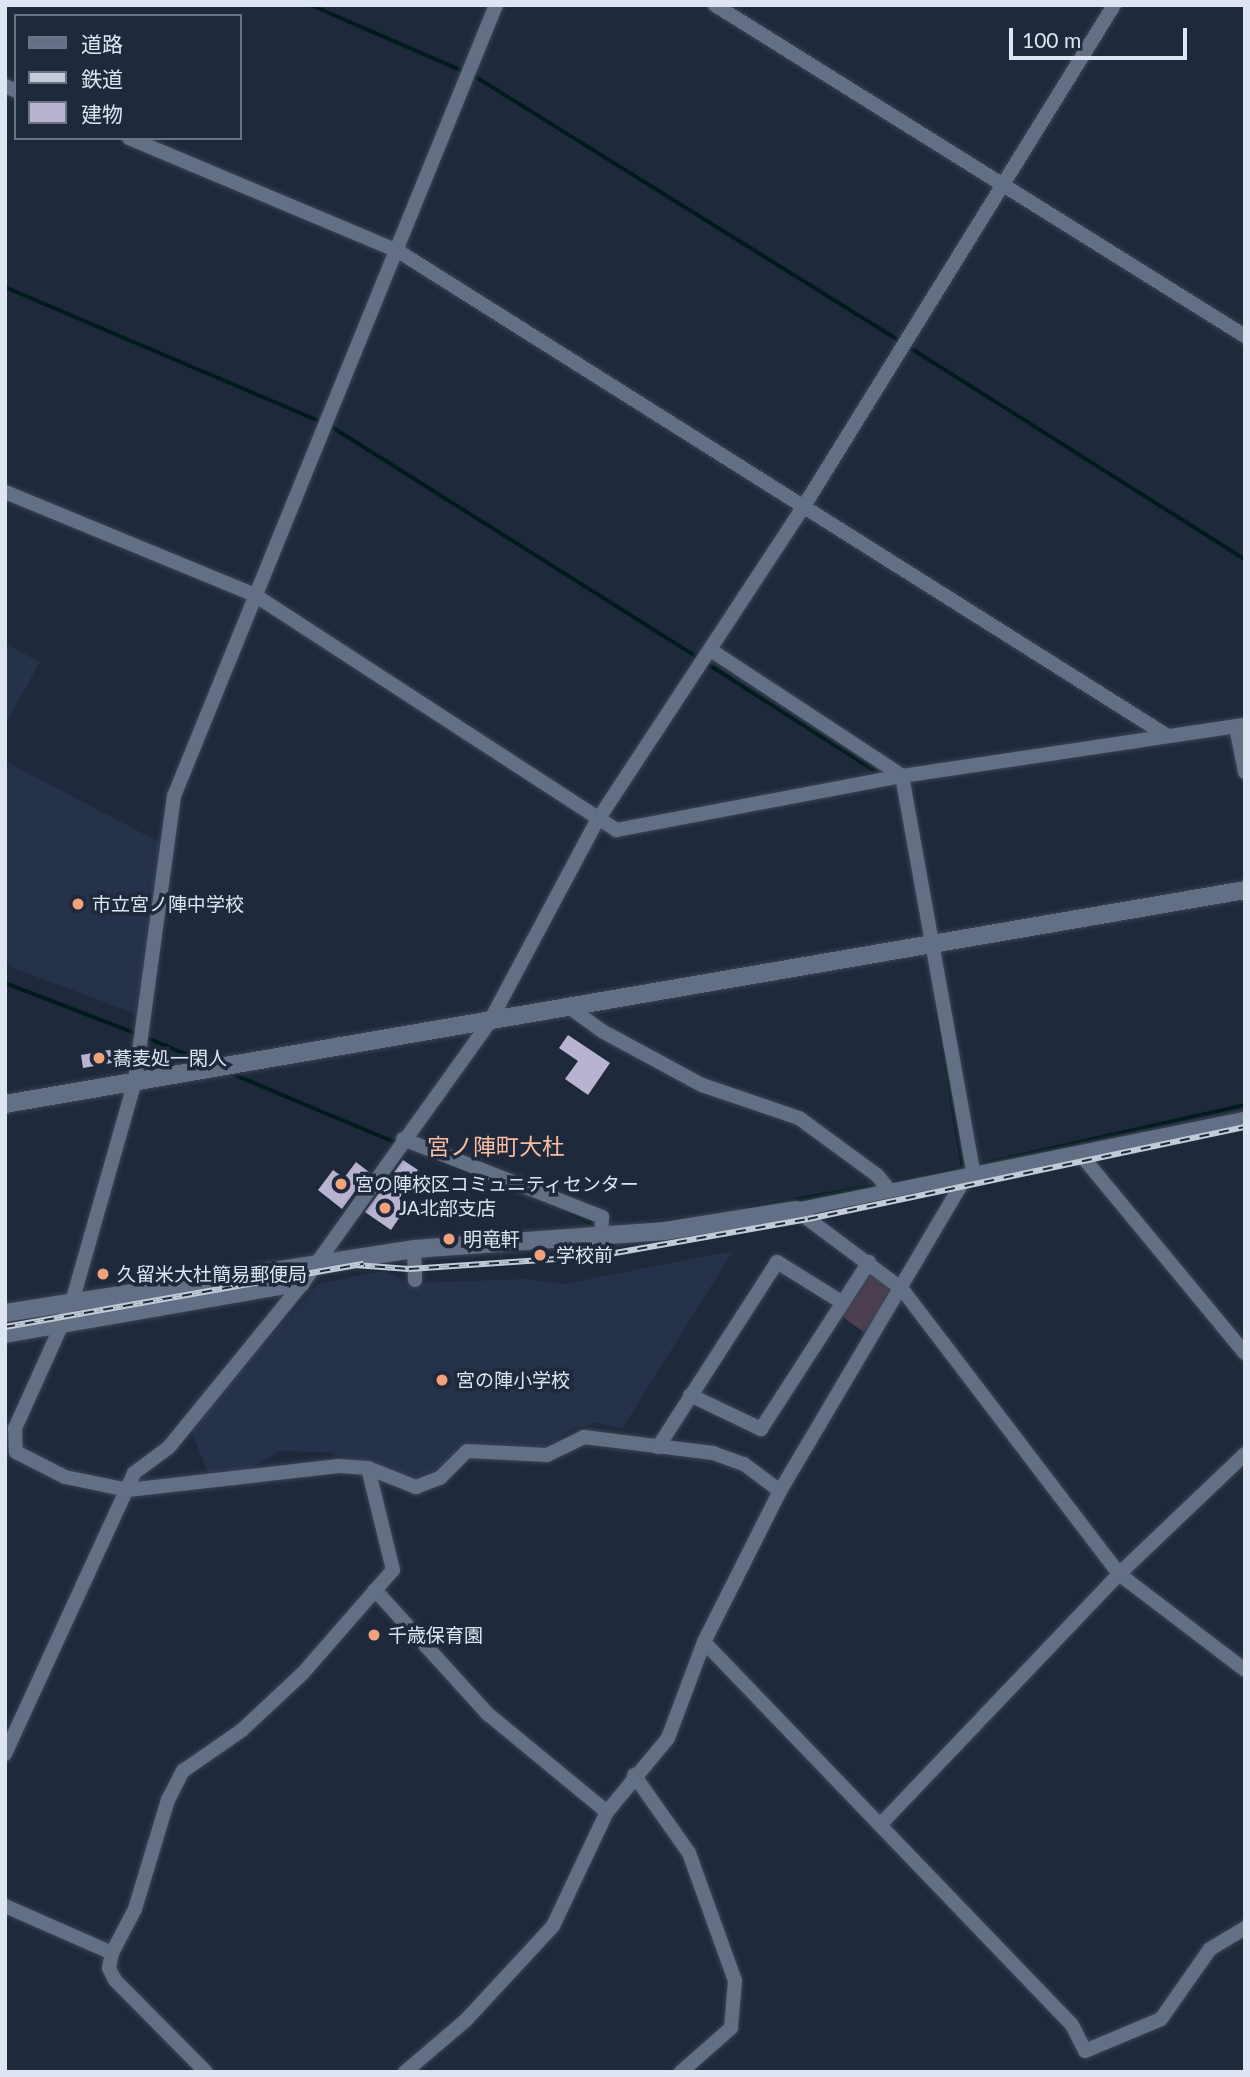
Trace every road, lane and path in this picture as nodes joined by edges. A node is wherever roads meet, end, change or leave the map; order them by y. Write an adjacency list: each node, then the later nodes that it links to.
1 (496, 5): 6 (street)
2 (715, 5): 5 (street)
3 (1114, 5): 5 (street)
4 (134, 140): 6 (street)
5 (1000, 182): 7 (street); 9 (street)
6 (398, 251): 9 (street); 10 (street)
7 (1245, 336)
8 (5, 492): 10 (street)
9 (804, 506): 11 (street); 13 (street)
10 (253, 594): 16 (street); 21 (street)
11 (712, 650): 15 (street); 16 (street)
12 (1240, 726): 13 (street); 14 (street)
13 (1166, 735): 15 (street)
14 (1245, 772)
15 (902, 776): 16 (street); 18 (street)
16 (597, 821): 20 (street)
17 (1245, 890): 18 (street)
18 (932, 943): 19 (street); 26 (street)
19 (569, 1007): 20 (street); 27 (street)
20 (490, 1021): 21 (street); 24 (street)
21 (135, 1081): 22 (street); 37 (street)
22 (5, 1104)
23 (1245, 1119): 25 (street)
24 (403, 1139): 29 (street); 32 (street)
25 (1082, 1155): 26 (street); 41 (street)
26 (970, 1175): 27 (street); 35 (street)
27 (889, 1190): 28 (street)
28 (796, 1210): 29 (street); 31 (street)
29 (601, 1236): 30 (street)
30 (414, 1249): 32 (street); 33 (street)
31 (869, 1262): 35 (street); 36 (street)
32 (314, 1263): 34 (street); 37 (street)
33 (415, 1280)
34 (302, 1284): 39 (street); 46 (street)
35 (902, 1289): 47 (street); 48 (street)
36 (840, 1301): 42 (street); 42 (street)
37 (72, 1302): 38 (street); 39 (street)
38 (5, 1313)
39 (60, 1327): 40 (street); 46 (street)
40 (5, 1336)
41 (1245, 1353)
42 (690, 1395): 43 (street)
43 (658, 1447): 45 (street); 47 (street)
44 (1245, 1454): 48 (street)
45 (368, 1468): 46 (street); 49 (street)
46 (128, 1490): 52 (street)
47 (780, 1491): 50 (street)
48 (1119, 1574): 51 (street); 55 (street)
49 (375, 1590): 54 (street); 58 (street)
50 (704, 1642): 53 (street); 55 (street)
51 (1245, 1670)
52 (5, 1754)
53 (634, 1775): 54 (street); 61 (street)
54 (607, 1812): 60 (street)
55 (880, 1825): 57 (street)
56 (5, 1906): 58 (street)
57 (1245, 1928)
58 (112, 1953): 59 (street)
59 (206, 2072)
60 (405, 2072)
61 (681, 2072)

